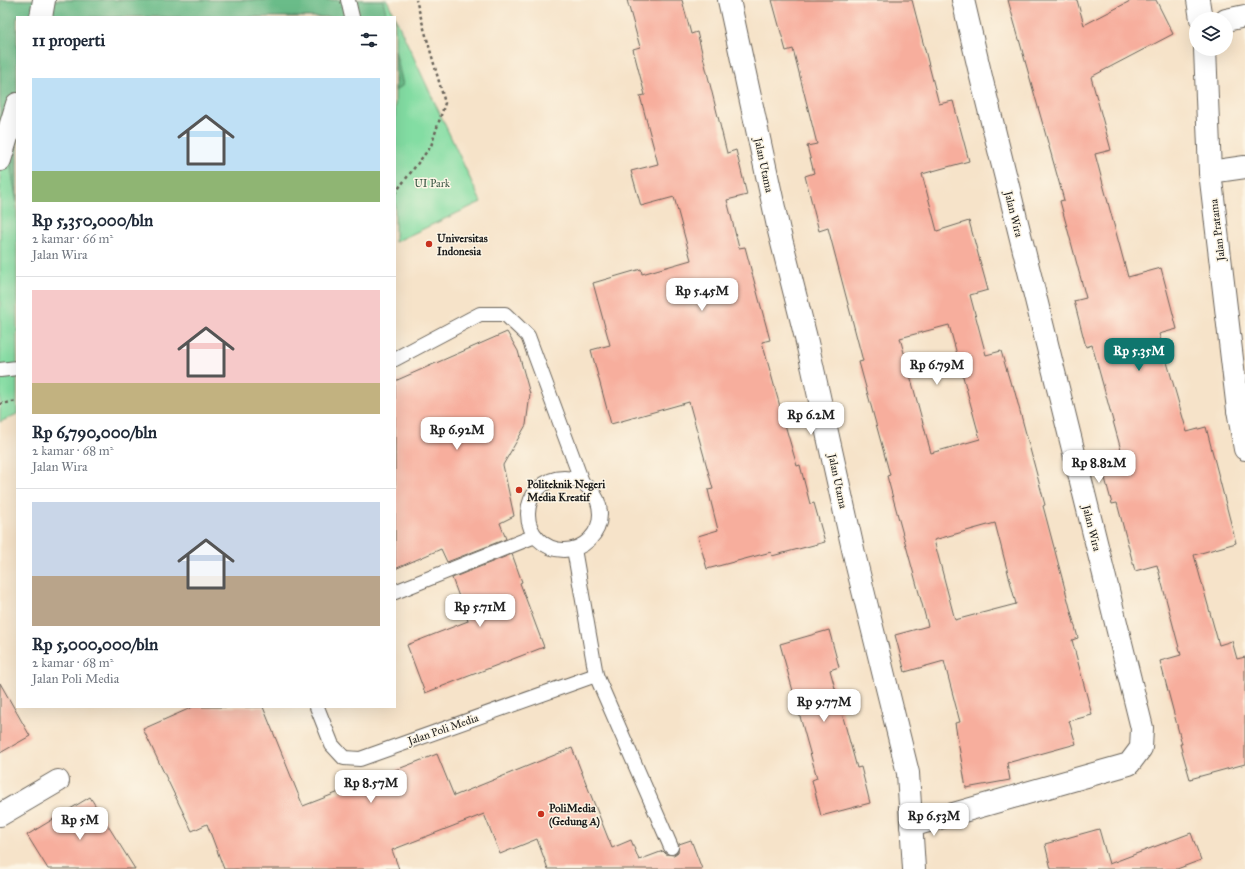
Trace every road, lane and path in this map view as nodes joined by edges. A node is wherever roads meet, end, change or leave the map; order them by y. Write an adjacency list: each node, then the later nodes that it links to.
1 (44, 0): 8 (street)
2 (348, 0): 9 (lane)
3 (416, 0): 17 (path)
4 (728, 0): 33 (street, Jalan Utama)
5 (963, 0): 33 (street, Jalan Wira)
6 (1198, 0): 7 (street)
7 (1200, 12)
8 (41, 16)
9 (352, 16)
10 (1245, 16): 11 (street)
11 (1233, 19)
12 (1205, 56): 16 (street, Jalan Pratama)
13 (16, 107): 14 (street)
14 (0, 160)
15 (1245, 167): 16 (street)
16 (1210, 172): 23 (street, Jalan Pratama)
17 (396, 192)
18 (396, 358): 25 (lane)
19 (16, 368): 20 (lane)
20 (0, 370)
21 (16, 401): 22 (path)
22 (0, 404)
23 (1241, 408): 24 (street, Jalan Pratama)
24 (1245, 449)
25 (582, 482): 26 (lane); 27 (lane)
26 (535, 536): 27 (lane); 28 (lane)
27 (574, 549): 29 (lane)
28 (396, 592)
29 (596, 675): 30 (lane, Jalan Poli Media); 34 (lane)
30 (317, 708)
31 (58, 781): 32 (street)
32 (0, 815)
33 (911, 826): 35 (street, Jalan Utama)
34 (671, 847)
35 (914, 869)

